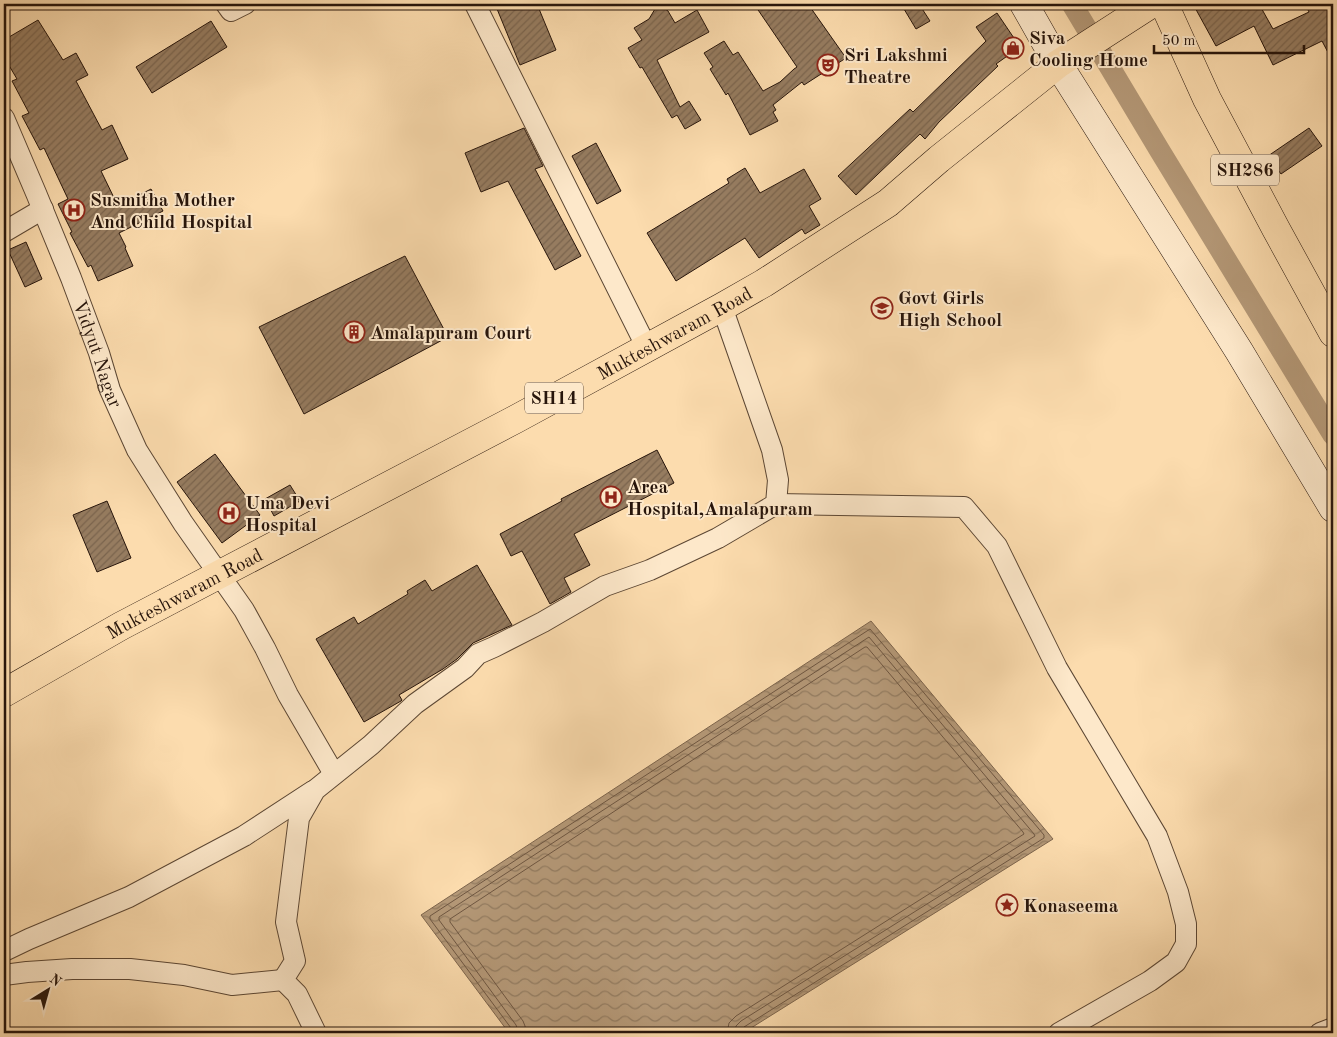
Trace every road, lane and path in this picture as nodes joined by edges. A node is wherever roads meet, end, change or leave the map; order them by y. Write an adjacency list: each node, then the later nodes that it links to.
1 (226, 4): 2 (street)
2 (245, 4)
3 (475, 4): 12 (street)
4 (1024, 4): 6 (street)
5 (1152, 6): 6 (main road, Mukteshwaram Road / SH14); 11 (main road, SH286)
6 (1065, 59): 10 (main road, Mukteshwaram Road / SH14); 14 (street)
7 (4, 118): 8 (street, Vidyut Nagar)
8 (43, 209): 9 (street); 15 (street, Vidyut Nagar)
9 (4, 232)
10 (722, 307): 12 (main road, Mukteshwaram Road / SH14); 13 (street)
11 (1333, 333)
12 (648, 348): 15 (main road, Mukteshwaram Road / SH14)
13 (776, 504): 17 (street); 24 (street)
14 (1333, 508)
15 (219, 575): 16 (main road, Mukteshwaram Road / SH14); 17 (street, Vidyut Nagar)
16 (4, 693)
17 (334, 774): 18 (street)
18 (315, 790): 19 (street); 21 (street)
19 (4, 951)
20 (4, 975): 21 (street)
21 (283, 980): 23 (street)
22 (1333, 1028): 25 (street)
23 (316, 1033)
24 (1059, 1033)
25 (1320, 1033)

